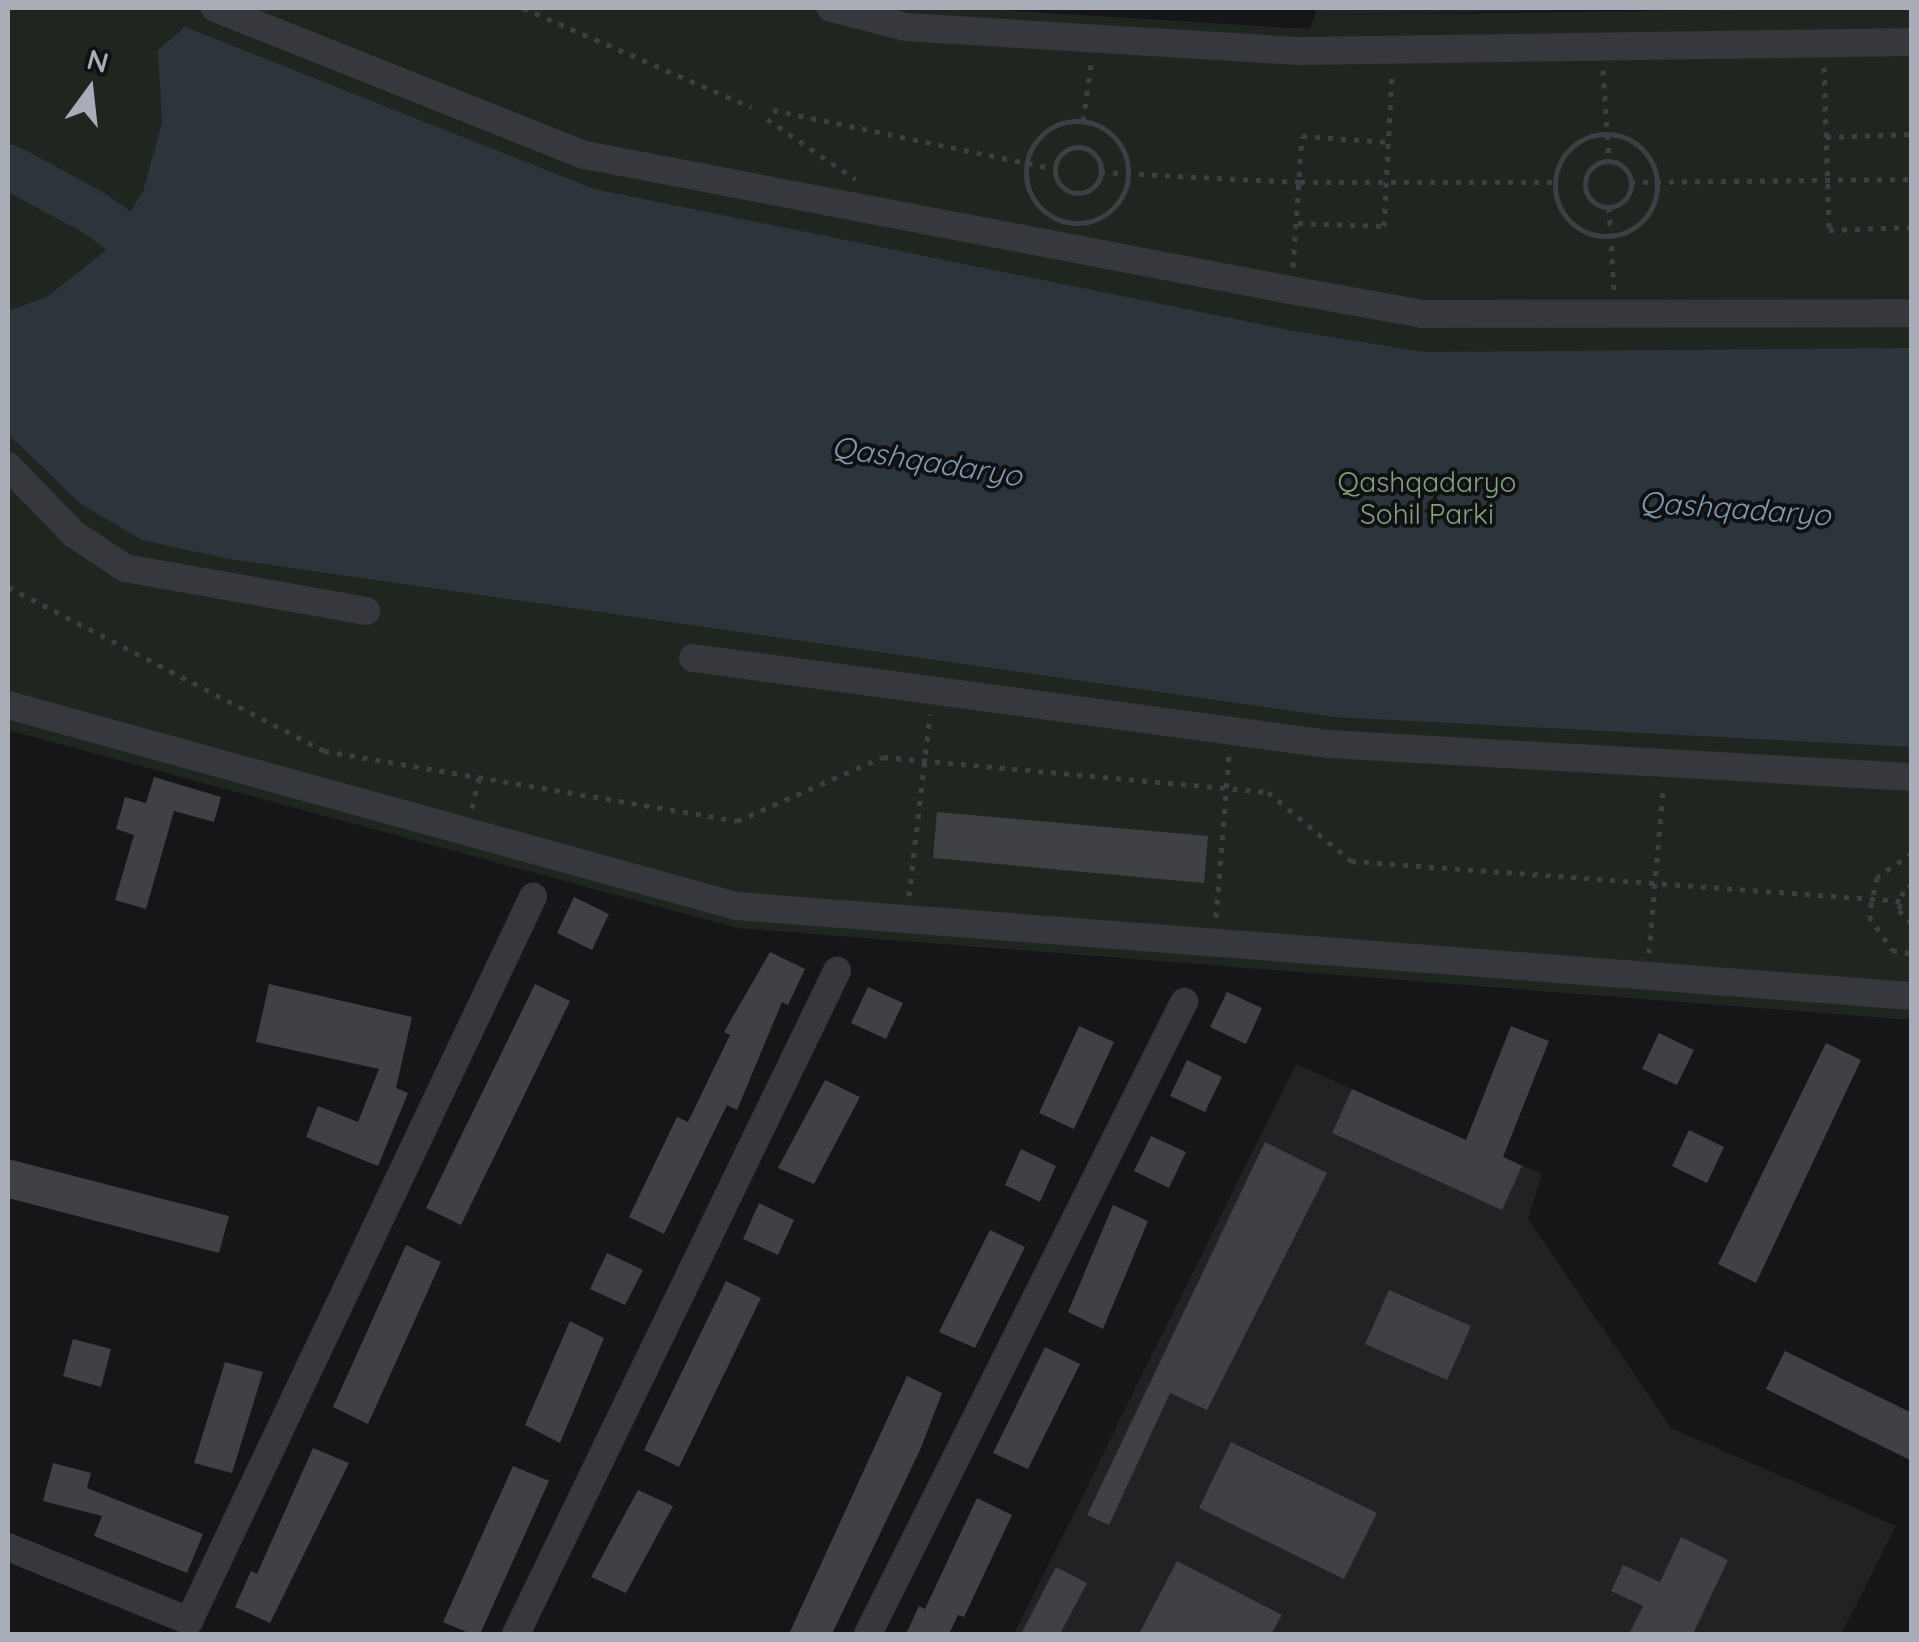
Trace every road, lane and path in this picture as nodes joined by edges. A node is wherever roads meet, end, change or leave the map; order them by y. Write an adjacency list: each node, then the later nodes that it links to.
1 (215, 8): 34 (street)
2 (523, 8): 9 (path)
3 (831, 8): 4 (street)
4 (1095, 39): 8 (street); 12 (path)
5 (1912, 42): 6 (street)
6 (1823, 44): 7 (street); 15 (path)
7 (1602, 47): 8 (street); 14 (path)
8 (1393, 50): 16 (path)
9 (751, 107)
10 (773, 110): 18 (path)
11 (767, 119): 29 (path)
12 (1083, 121): 18 (path); 21 (path)
13 (1912, 134): 15 (path)
14 (1607, 136): 17 (path); 25 (path); 27 (path)
15 (1826, 136): 23 (path)
16 (1388, 142): 24 (path); 28 (path)
17 (1608, 162): 26 (path); 30 (path)
18 (1028, 164): 19 (path); 21 (path)
19 (1056, 169): 20 (path); 20 (path)
20 (1100, 172): 21 (path)
21 (1126, 175): 24 (path)
22 (1912, 179): 23 (path)
23 (1828, 180): 27 (path); 32 (path)
24 (1300, 182): 28 (path); 31 (path)
25 (1556, 182): 28 (path); 33 (path)
26 (1630, 182): 27 (path); 30 (path)
27 (1656, 182): 33 (path)
28 (1386, 184): 31 (path)
29 (872, 190)
30 (1609, 206): 33 (path)
31 (1298, 223): 34 (path)
32 (1912, 227)
33 (1610, 234): 36 (path)
34 (1290, 290): 36 (street)
35 (1912, 312): 36 (street)
36 (1616, 314)
37 (8, 466): 39 (street)
38 (8, 588): 44 (path)
39 (366, 611)
40 (694, 658): 41 (street)
41 (933, 691): 43 (street); 44 (path)
42 (8, 705): 54 (street)
43 (1231, 730): 45 (street); 47 (path)
44 (924, 761): 47 (path); 54 (path)
45 (1666, 767): 46 (street); 49 (path)
46 (1912, 777)
47 (1226, 788): 49 (path); 56 (path)
48 (1912, 853): 52 (path)
49 (1655, 883): 52 (path); 59 (path)
50 (1912, 884): 53 (path)
51 (534, 897): 62 (street)
52 (1872, 899): 53 (path); 57 (path)
53 (1901, 901): 55 (path)
54 (906, 918): 56 (street)
55 (1912, 924)
56 (1214, 942): 59 (street)
57 (1912, 954)
58 (837, 971): 63 (street)
59 (1647, 975): 60 (street)
60 (1912, 996)
61 (1184, 1002): 64 (street)
62 (8, 1547)
63 (516, 1634)
64 (868, 1634)

